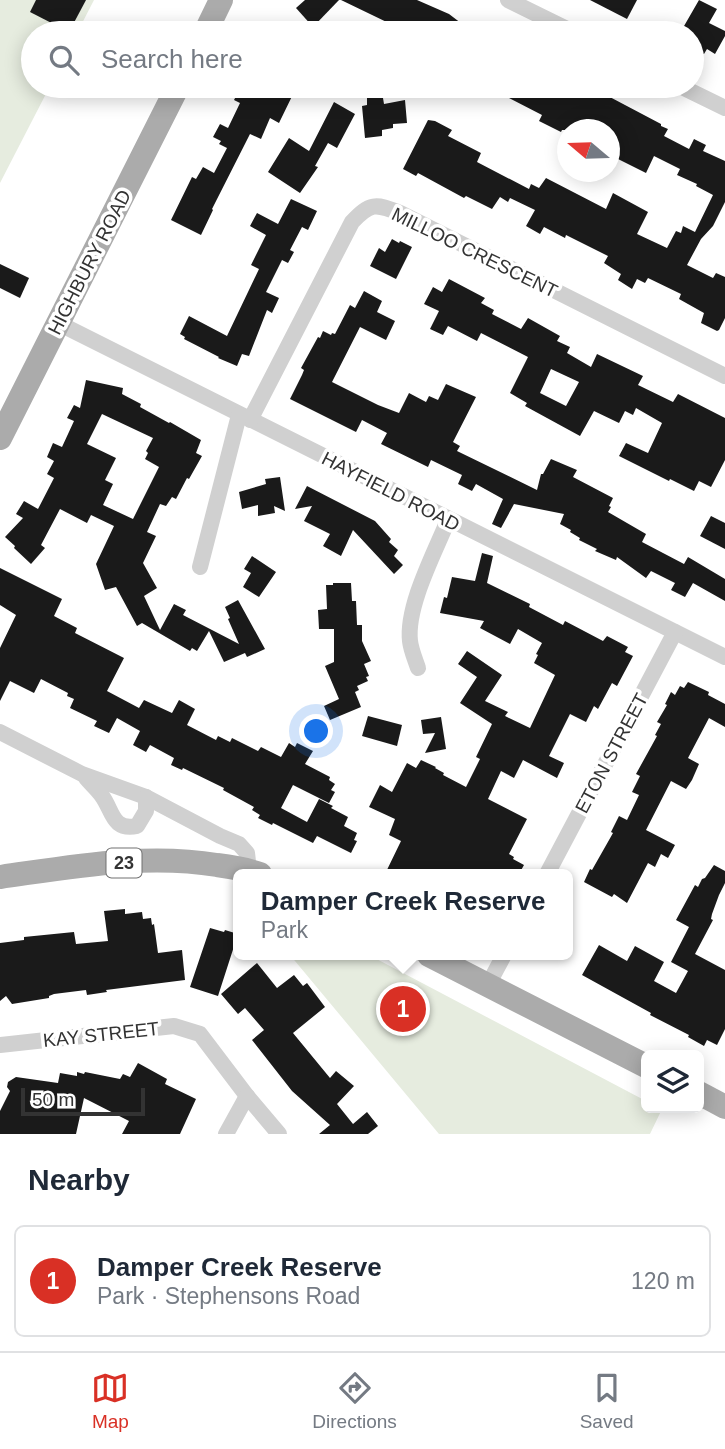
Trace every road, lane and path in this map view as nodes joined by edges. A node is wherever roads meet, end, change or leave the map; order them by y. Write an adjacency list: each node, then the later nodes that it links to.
1 (221, 0): 3 (main road)
2 (510, 0): 4 (street)
3 (211, 21)
4 (551, 21)
5 (704, 94): 7 (street)
6 (172, 98): 8 (main road, HIGHBURY ROAD)
7 (723, 101)
8 (58, 323): 10 (street, HAYFIELD ROAD); 11 (main road, HIGHBURY ROAD)
9 (725, 376): 10 (street, MILLOO CRESCENT)
10 (244, 418): 12 (street, HAYFIELD ROAD); 13 (street)
11 (0, 438)
12 (448, 520): 14 (street, HAYFIELD ROAD); 16 (street)
13 (200, 567)
14 (675, 632): 15 (street, HAYFIELD ROAD); 22 (street, ETON STREET)
15 (725, 657)
16 (418, 668)
17 (0, 732): 18 (street)
18 (82, 774): 19 (street); 19 (street)
19 (146, 797): 21 (street)
20 (238, 869): 23 (main road, 23)
21 (253, 869)
22 (550, 869)
23 (0, 877)
24 (439, 960): 26 (main road)
25 (501, 960): 26 (street)
26 (488, 985): 28 (main road)
27 (0, 1045): 29 (street, KAY STREET)
28 (641, 1063)
29 (247, 1096): 32 (street); 33 (street, KAY STREET)
30 (704, 1096): 31 (main road)
31 (725, 1107)
32 (226, 1134)
33 (279, 1134)

